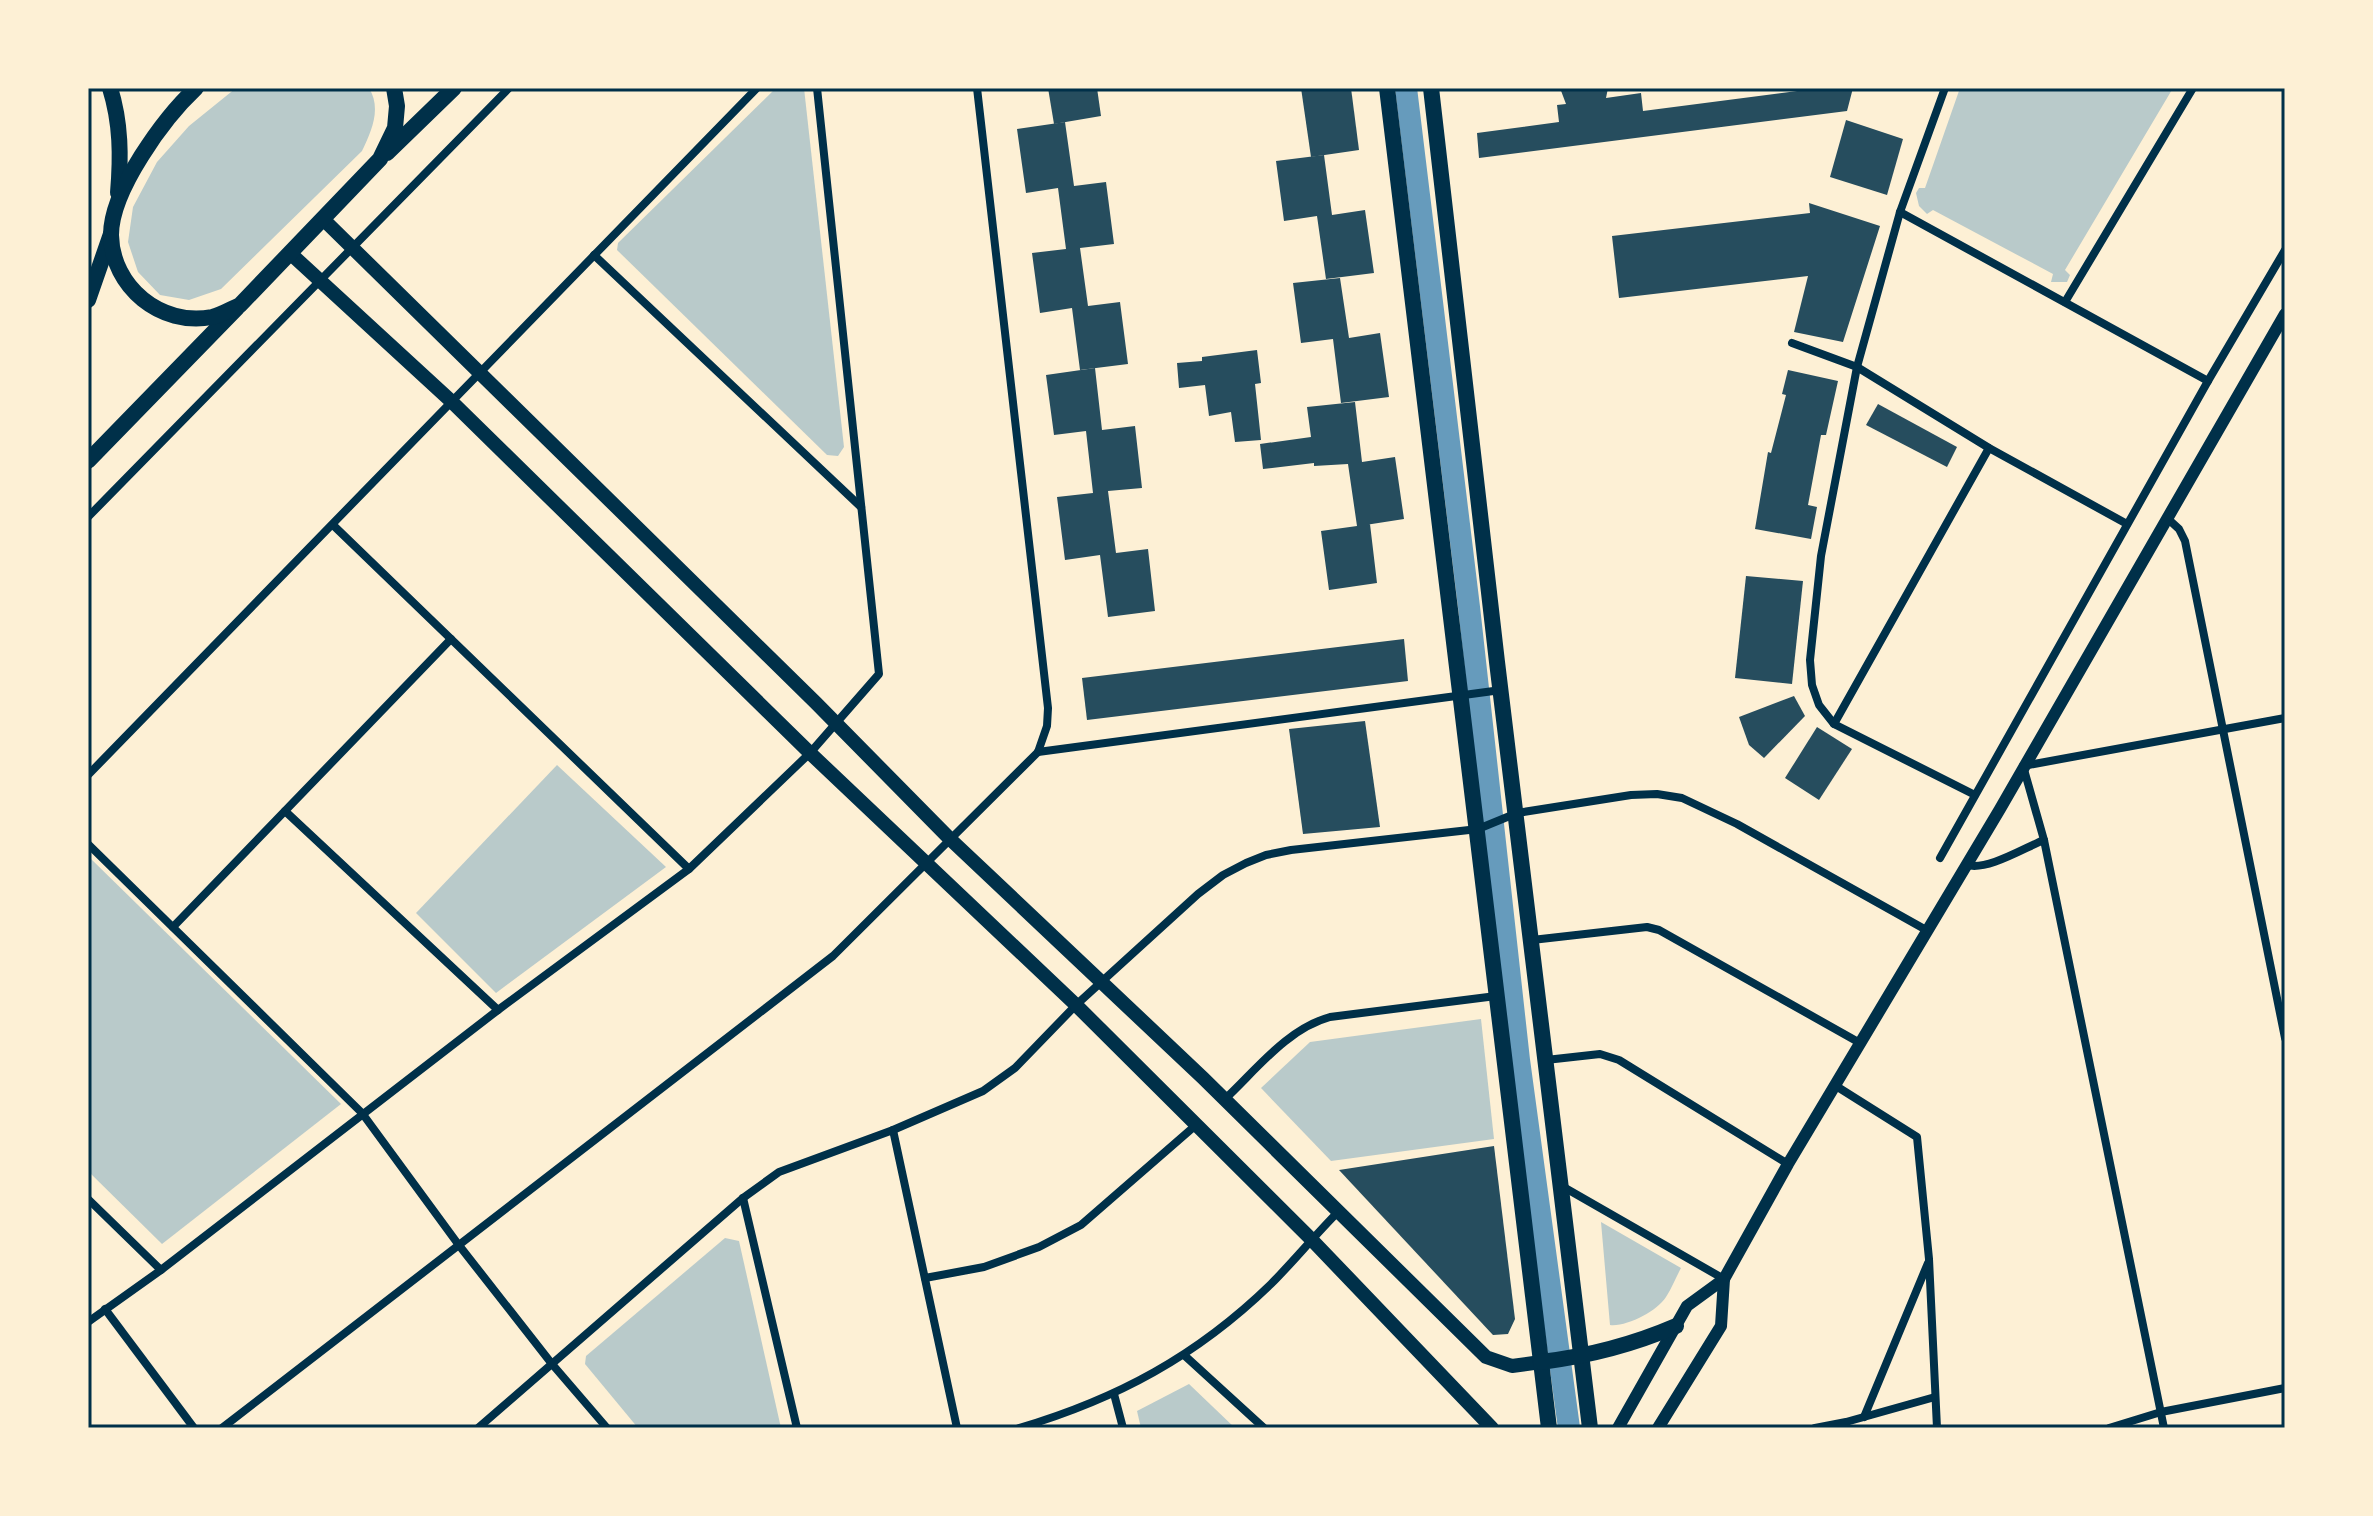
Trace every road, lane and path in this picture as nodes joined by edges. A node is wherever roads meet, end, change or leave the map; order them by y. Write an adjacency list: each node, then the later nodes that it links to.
1 (110, 88): 16 (main road)
2 (196, 88): 16 (main road)
3 (394, 88): 14 (main road)
4 (454, 88): 14 (main road)
5 (509, 88): 20 (street)
6 (757, 88): 23 (street)
7 (817, 88): 36 (street)
8 (977, 88): 48 (street)
9 (1387, 88): 43 (main road)
10 (1431, 88): 42 (main road)
11 (1945, 88): 17 (street)
12 (2193, 88): 26 (street)
13 (88, 107): 15 (lane)
14 (380, 159): 18 (main road)
15 (88, 164)
16 (118, 205): 19 (main road)
17 (1900, 212): 26 (street); 30 (street)
18 (323, 219): 20 (main road); 22 (main road)
19 (111, 234): 25 (main road); 27 (main road)
20 (351, 249): 24 (street); 31 (main road)
21 (2285, 250): 32 (street)
22 (290, 253): 24 (main road); 27 (main road)
23 (594, 255): 31 (street); 36 (street)
24 (320, 281): 33 (main road); 37 (street)
25 (88, 300)
26 (2065, 302): 32 (street)
27 (240, 305): 35 (main road)
28 (2285, 314): 38 (street)
29 (1792, 343): 30 (street)
30 (1857, 367): 34 (street); 46 (street)
31 (480, 371): 33 (street); 45 (main road)
32 (2208, 381): 39 (street)
33 (451, 401): 40 (street); 49 (main road)
34 (1989, 448): 39 (street); 46 (street)
35 (88, 461)
36 (862, 508): 45 (street)
37 (88, 517)
38 (2167, 518): 47 (street); 50 (street)
39 (2127, 524): 52 (street)
40 (333, 525): 41 (street); 51 (street)
41 (451, 639): 53 (street); 62 (street)
42 (1500, 690): 43 (street); 54 (main road)
43 (1462, 694): 48 (street); 55 (main road)
44 (2285, 718): 47 (street)
45 (835, 722): 49 (street); 56 (main road)
46 (1834, 724): 52 (street)
47 (2224, 730): 50 (street); 70 (street)
48 (1038, 752): 56 (street)
49 (810, 753): 60 (main road); 62 (street)
50 (2023, 766): 57 (street); 61 (street)
51 (88, 775)
52 (1975, 795): 59 (street)
53 (285, 811): 63 (street); 69 (street)
54 (1516, 814): 55 (street); 64 (street); 65 (main road)
55 (1479, 829): 66 (street); 67 (main road)
56 (950, 839): 60 (street); 66 (main road)
57 (2044, 840): 61 (street); 99 (street)
58 (88, 844): 63 (street)
59 (1940, 858)
60 (928, 862): 68 (main road); 84 (street)
61 (1967, 865): 64 (street)
62 (689, 869): 69 (street)
63 (173, 927): 75 (street)
64 (1928, 931): 71 (street)
65 (1532, 940): 71 (street); 72 (main road)
66 (1102, 981): 68 (street); 74 (main road)
67 (1497, 996): 74 (street); 94 (main road)
68 (1076, 1005): 76 (main road); 77 (street)
69 (498, 1010): 75 (street)
70 (2285, 1038)
71 (1860, 1043): 73 (street)
72 (1545, 1061): 78 (street); 79 (main road)
73 (1836, 1086): 78 (street); 85 (street)
74 (1225, 1099): 82 (main road)
75 (362, 1113): 84 (street); 86 (street)
76 (1196, 1125): 83 (main road); 87 (street)
77 (893, 1130): 80 (street); 87 (street)
78 (1788, 1164): 88 (street)
79 (1560, 1185): 88 (street); 93 (main road)
80 (743, 1198): 95 (street); 105 (street)
81 (88, 1199): 86 (street)
82 (1338, 1212): 83 (street); 94 (main road)
83 (1311, 1239): 92 (street); 110 (main road)
84 (458, 1244): 95 (street); 102 (street)
85 (1929, 1259): 98 (street); 100 (street)
86 (161, 1270): 89 (street)
87 (925, 1278): 106 (street)
88 (1724, 1279): 91 (street); 114 (street)
89 (105, 1309): 90 (street); 101 (street)
90 (88, 1322)
91 (1676, 1326): 93 (main road); 113 (street)
92 (1184, 1355): 97 (street); 109 (street)
93 (1579, 1358): 94 (main road); 112 (main road)
94 (1542, 1362): 111 (main road)
95 (552, 1364): 103 (street); 104 (street)
96 (2285, 1388): 99 (street)
97 (1114, 1394): 107 (street); 108 (street)
98 (1935, 1397): 100 (street); 116 (street)
99 (2161, 1412): 117 (street); 118 (street)
100 (1864, 1417): 115 (street)
101 (194, 1428)
102 (222, 1428)
103 (478, 1428)
104 (607, 1428)
105 (797, 1428)
106 (957, 1428)
107 (1019, 1428)
108 (1123, 1428)
109 (1264, 1428)
110 (1492, 1428)
111 (1549, 1428)
112 (1590, 1428)
113 (1618, 1428)
114 (1658, 1428)
115 (1815, 1428)
116 (1937, 1428)
117 (2109, 1428)
118 (2164, 1428)

